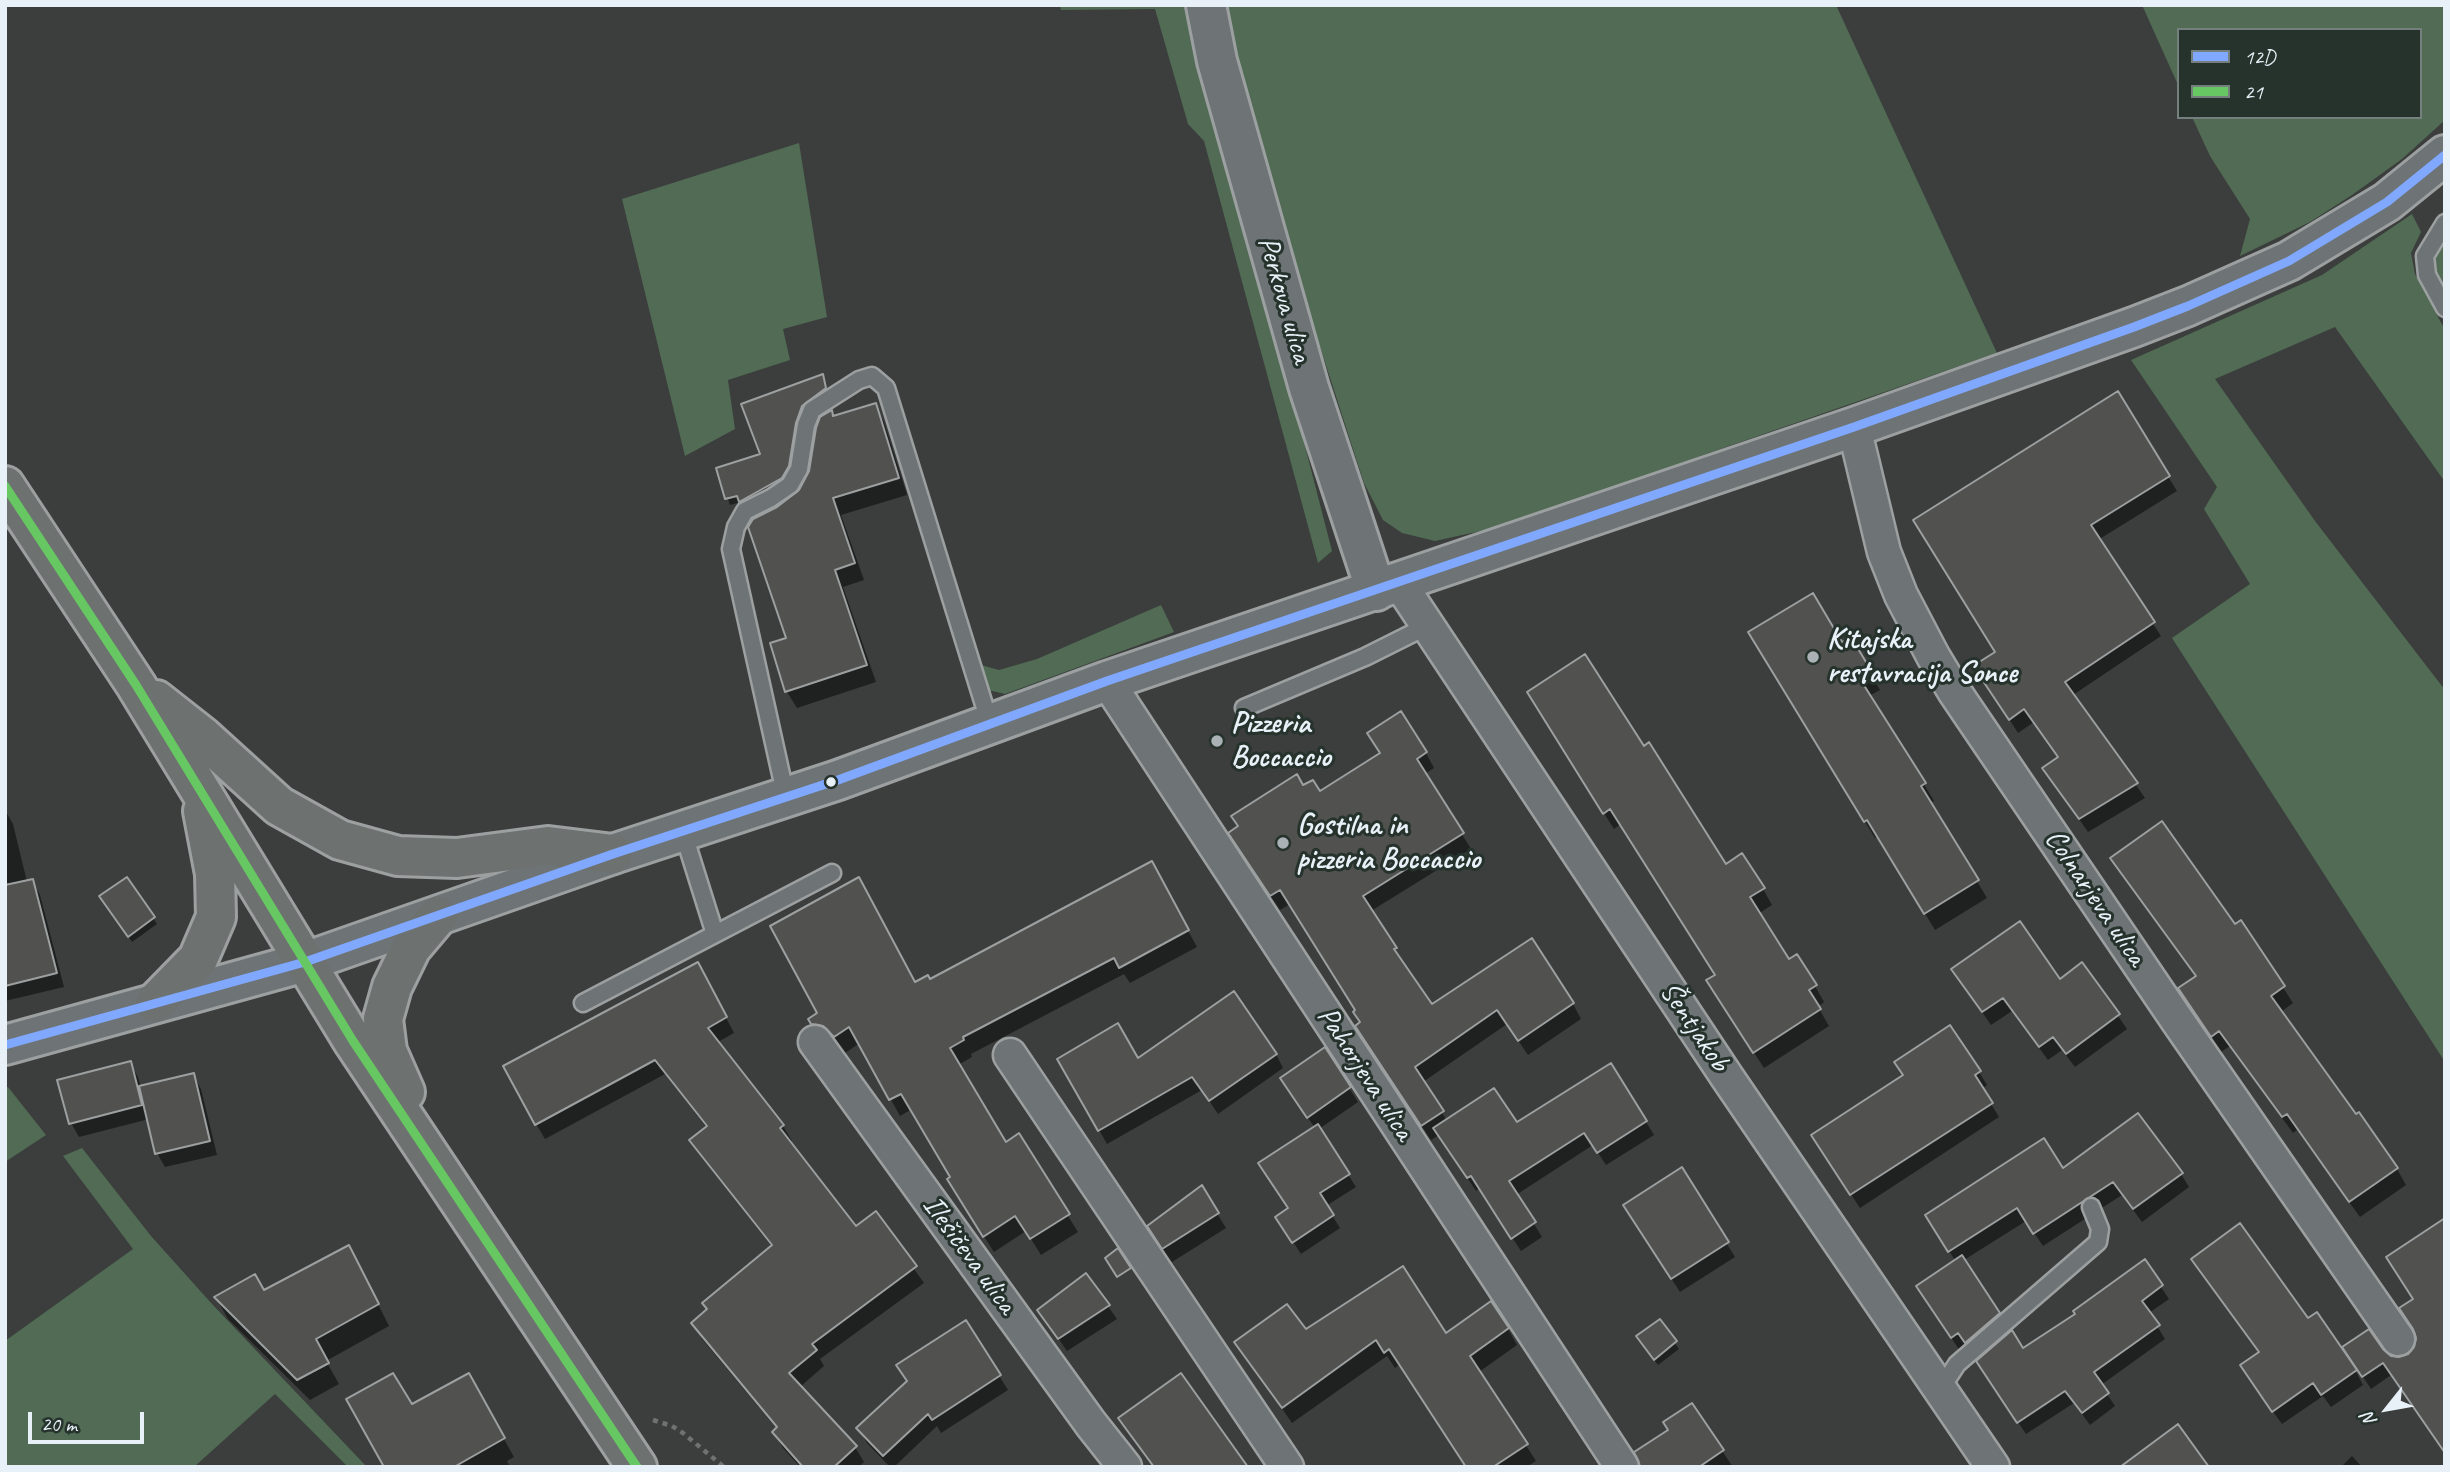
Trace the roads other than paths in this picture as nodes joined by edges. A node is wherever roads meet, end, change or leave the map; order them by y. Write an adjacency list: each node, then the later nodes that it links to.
1 (1206, 5): 7 (main road, Perkova ulica)
2 (2445, 155): 5 (main road)
3 (2445, 223): 4 (lane)
4 (2445, 308)
5 (1854, 427): 7 (main road); 28 (street, Colnarjeva ulica)
6 (5, 486): 10 (main road)
7 (1388, 587): 8 (street, Šentjakob); 9 (main road)
8 (1427, 626): 11 (lane); 29 (street, Šentjakob)
9 (1108, 681): 12 (main road); 33 (street, Pahorjeva ulica)
10 (136, 685): 13 (main road); 16 (main road)
11 (1244, 708)
12 (990, 724): 14 (main road); 14 (lane)
13 (197, 785): 20 (main road); 21 (main road)
14 (786, 798): 15 (main road)
15 (683, 832): 16 (main road); 19 (lane)
16 (613, 855): 18 (main road)
17 (832, 873): 19 (lane)
18 (438, 916): 20 (main road); 26 (main road)
19 (715, 934): 22 (lane)
20 (305, 962): 21 (main road); 26 (main road)
21 (155, 1003): 24 (main road)
22 (583, 1003)
23 (815, 1042): 31 (street, Ilešičeva ulica)
24 (5, 1045)
25 (1010, 1055): 32 (street)
26 (437, 1164): 30 (main road)
27 (2091, 1207): 29 (lane)
28 (2398, 1339)
29 (1940, 1390): 34 (street, Šentjakob)
30 (637, 1467)
31 (1125, 1467)
32 (1287, 1467)
33 (1622, 1467)
34 (1993, 1467)

